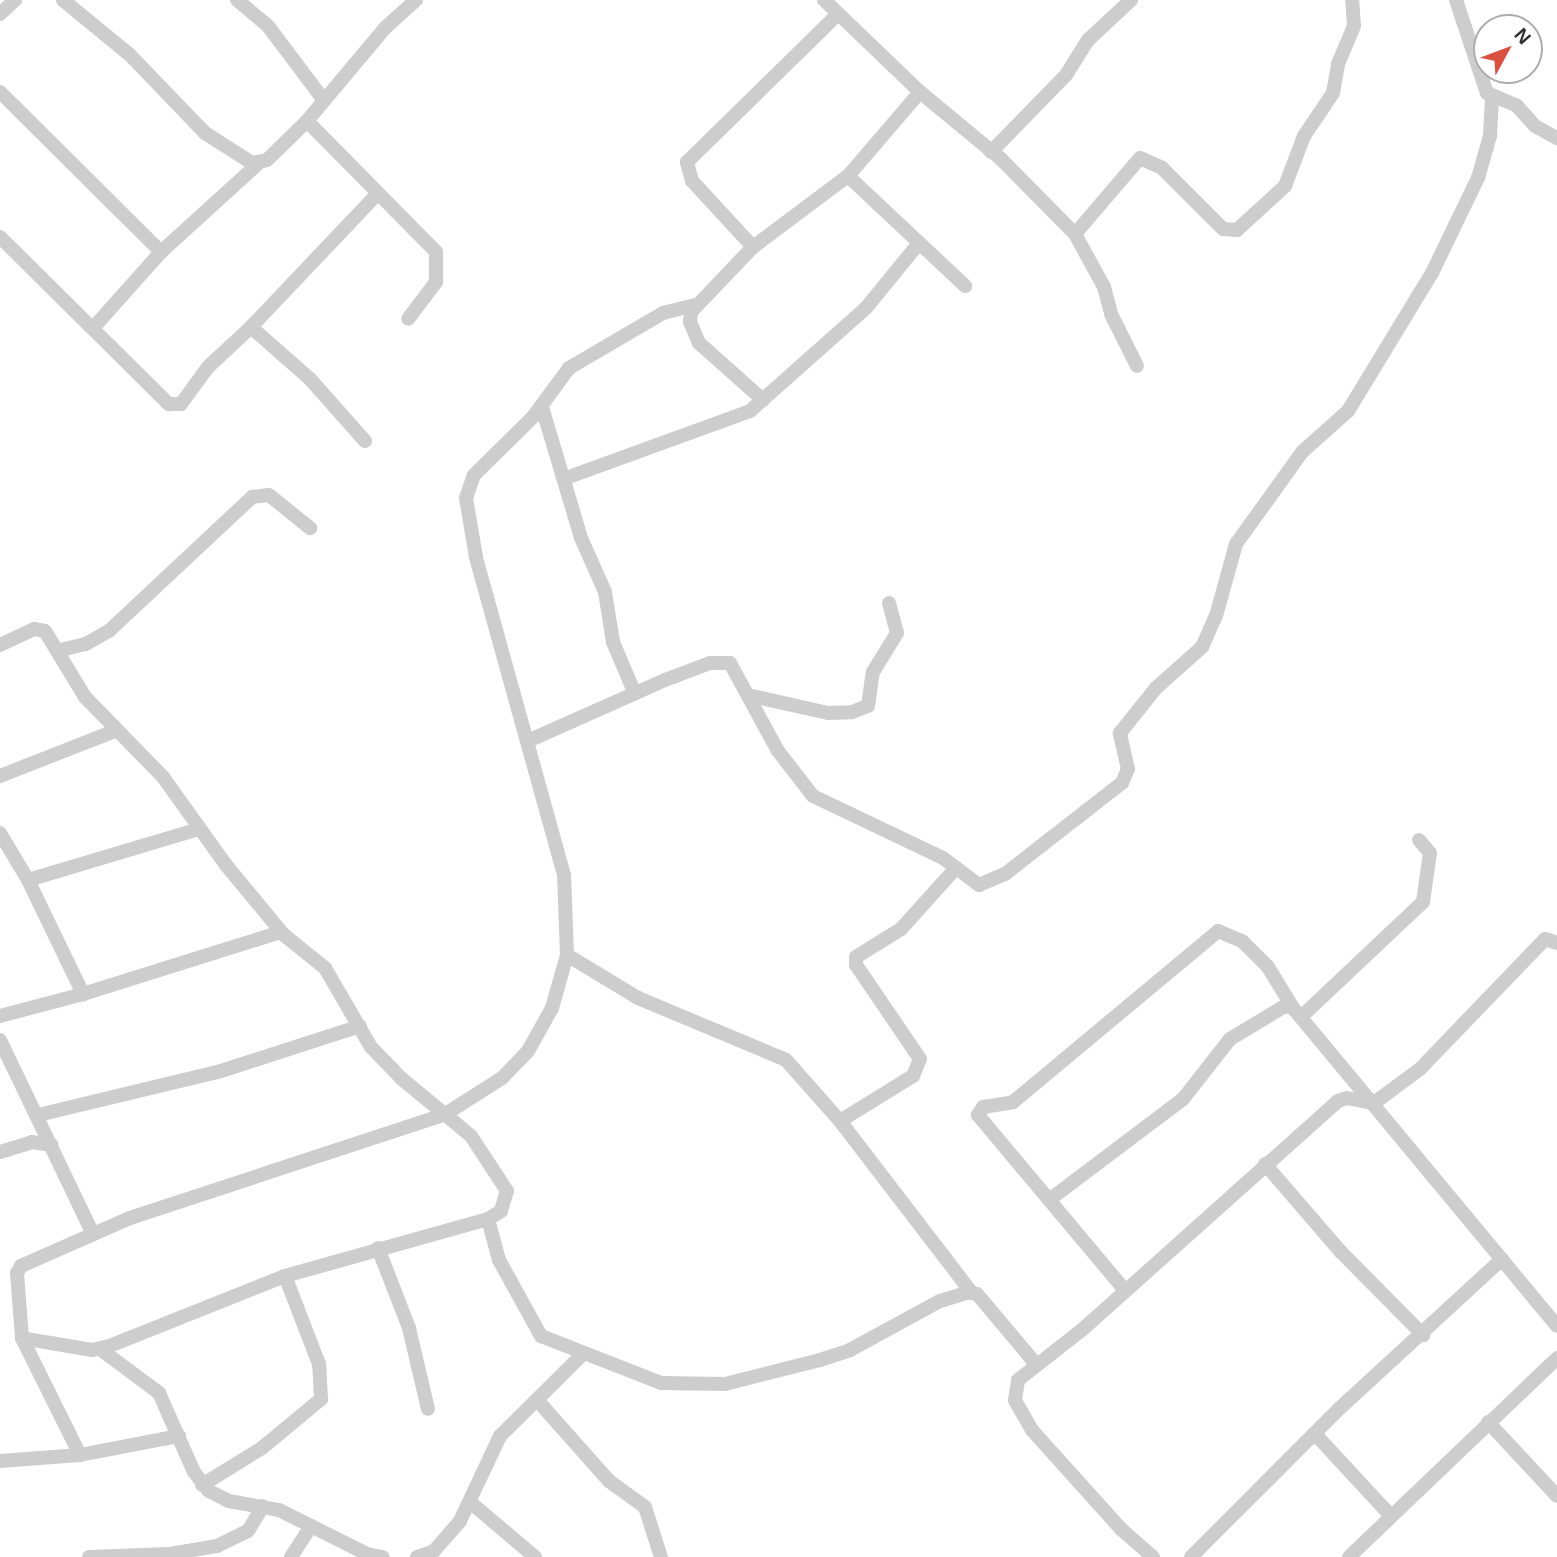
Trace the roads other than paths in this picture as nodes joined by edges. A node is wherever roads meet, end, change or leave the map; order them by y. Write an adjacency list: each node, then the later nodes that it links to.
1 (15, 0): 9 (street)
2 (63, 0): 18 (street)
3 (416, 0): 14 (street)
4 (824, 0): 10 (street)
5 (1131, 0): 17 (street)
6 (1352, 0): 21 (street)
7 (1456, 0): 13 (street)
8 (246, 3): 14 (street)
9 (0, 14)
10 (838, 14): 12 (street); 24 (street)
11 (0, 92): 25 (street)
12 (920, 92): 17 (street); 19 (street)
13 (1492, 97): 16 (street); 48 (street)
14 (323, 99): 15 (street)
15 (307, 121): 18 (street); 20 (street)
16 (1557, 138)
17 (991, 152): 21 (street)
18 (260, 162): 25 (street)
19 (848, 176): 23 (street); 24 (street)
20 (377, 194): 28 (street); 30 (street)
21 (1075, 233): 31 (street)
22 (0, 237): 29 (street)
23 (919, 243): 26 (street); 32 (street)
24 (752, 247): 27 (street)
25 (161, 252): 29 (street)
26 (965, 286)
27 (695, 305): 32 (street); 33 (street)
28 (408, 319)
29 (94, 327): 30 (street)
30 (251, 327): 34 (street)
31 (1137, 366)
32 (763, 400): 35 (street)
33 (541, 407): 35 (street); 43 (street)
34 (365, 441)
35 (566, 478): 40 (street)
36 (310, 528): 39 (street)
37 (889, 603): 41 (street)
38 (0, 645): 39 (street)
39 (57, 651): 42 (street)
40 (635, 694): 41 (street); 43 (street)
41 (752, 696): 48 (street)
42 (115, 732): 44 (street); 45 (street)
43 (530, 740): 52 (street)
44 (0, 776)
45 (199, 829): 49 (street); 50 (street)
46 (0, 833): 49 (street)
47 (1419, 840): 54 (street)
48 (956, 868): 60 (street)
49 (28, 880): 53 (street)
50 (282, 932): 53 (street); 56 (street)
51 (1557, 943): 58 (street)
52 (567, 954): 59 (street); 60 (street)
53 (83, 994): 55 (street)
54 (1298, 1012): 58 (street); 66 (street); 66 (street)
55 (0, 1016)
56 (360, 1027): 59 (street); 61 (street)
57 (0, 1040): 61 (street)
58 (1374, 1104): 65 (street); 70 (street)
59 (444, 1115): 67 (street); 68 (street)
60 (840, 1121): 73 (street)
61 (41, 1122): 62 (street); 63 (street)
62 (32, 1142): 63 (street); 64 (street)
63 (52, 1145): 68 (street)
64 (0, 1152)
65 (1265, 1164): 72 (street); 75 (street)
66 (1049, 1200): 72 (street)
67 (488, 1219): 69 (street); 78 (street)
68 (93, 1234): 76 (street)
69 (378, 1248): 71 (street); 82 (street)
70 (1502, 1259): 74 (street); 75 (street)
71 (285, 1276): 77 (street); 88 (street)
72 (1123, 1288): 80 (street)
73 (972, 1293): 78 (street); 80 (street)
74 (1557, 1326)
75 (1423, 1335): 84 (street)
76 (22, 1338): 77 (street); 86 (street)
77 (100, 1349): 85 (street)
78 (583, 1354): 81 (street)
79 (1557, 1358): 83 (street)
80 (1036, 1364): 101 (street)
81 (538, 1401): 90 (street); 100 (street)
82 (428, 1409)
83 (1488, 1422): 89 (street); 92 (street)
84 (1316, 1435): 92 (street); 102 (street)
85 (179, 1436): 86 (street); 88 (street)
86 (80, 1455): 87 (street)
87 (0, 1461)
88 (202, 1485): 91 (street)
89 (1557, 1496)
90 (470, 1502): 98 (street); 99 (street)
91 (263, 1506): 93 (street); 94 (street)
92 (1391, 1516): 103 (street)
93 (311, 1526): 96 (street); 97 (street)
94 (122, 1556): 95 (street)
95 (89, 1557)
96 (291, 1557)
97 (383, 1557)
98 (417, 1557)
99 (535, 1557)
100 (661, 1557)
101 (1153, 1557)
102 (1191, 1557)
103 (1349, 1557)

